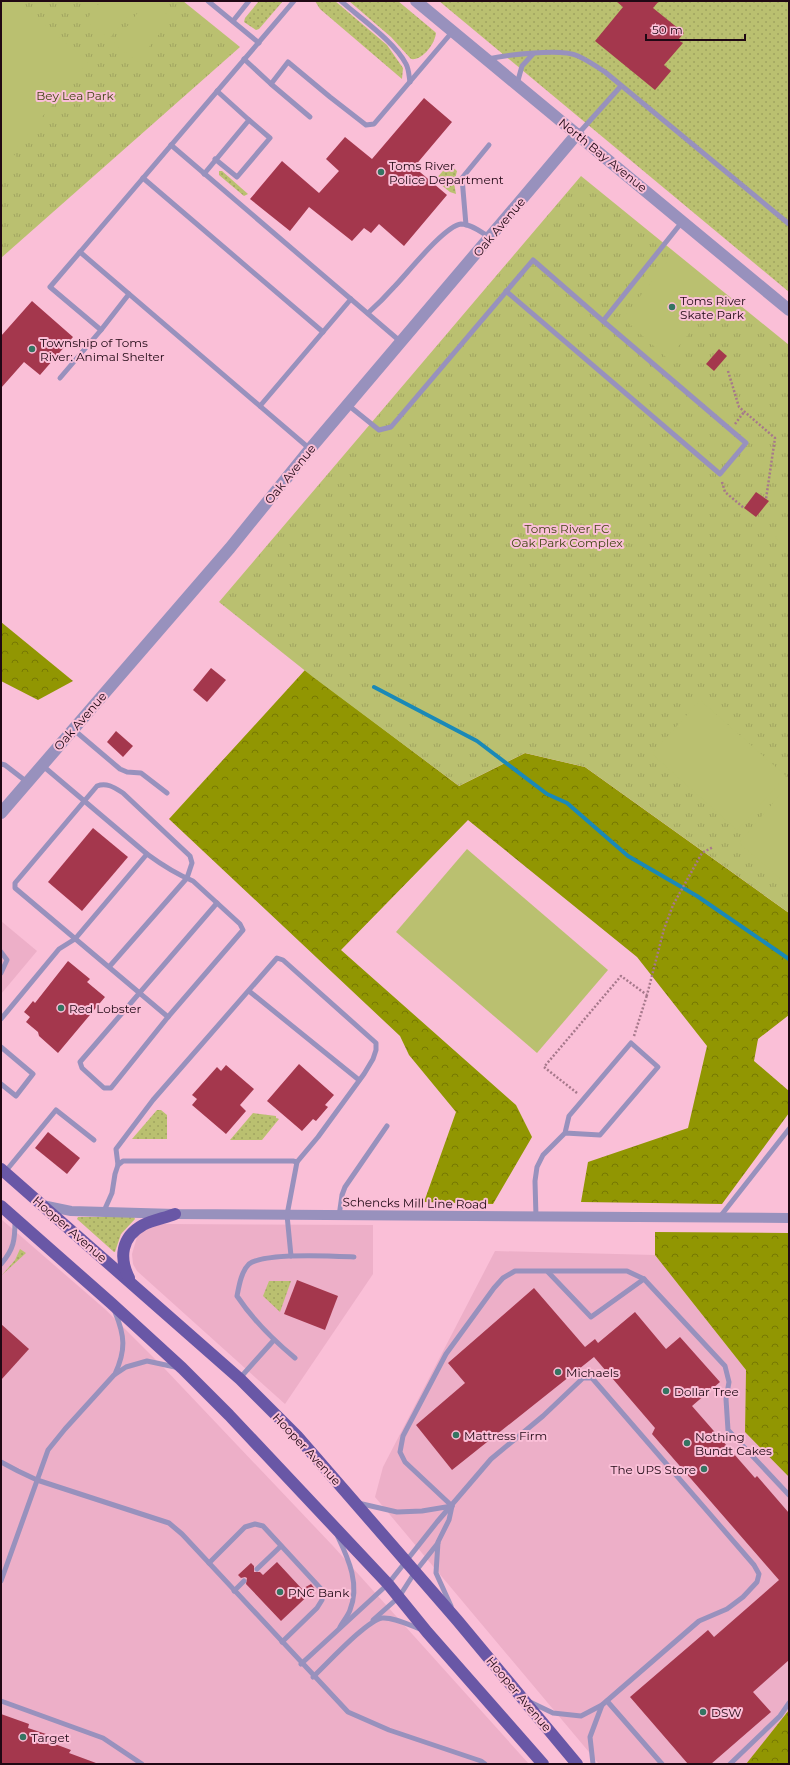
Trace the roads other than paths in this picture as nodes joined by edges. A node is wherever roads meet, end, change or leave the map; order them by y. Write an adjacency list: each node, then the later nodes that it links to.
1 (208, 1): 6 (lane)
2 (249, 1): 6 (lane)
3 (294, 1): 8 (lane)
4 (341, 1): 12 (lane)
5 (416, 1): 7 (street, North Bay Avenue)
6 (233, 21): 8 (lane)
7 (452, 31): 10 (street, North Bay Avenue); 12 (lane)
8 (259, 42): 11 (lane)
9 (533, 54): 10 (lane); 14 (lane); 15 (lane)
10 (486, 59): 14 (street, North Bay Avenue)
11 (244, 60): 13 (lane); 16 (lane)
12 (410, 82): 13 (lane)
13 (271, 84): 17 (lane)
14 (517, 85): 19 (street, North Bay Avenue)
15 (620, 86): 19 (lane); 26 (lane)
16 (217, 91): 18 (lane); 21 (lane)
17 (310, 117)
18 (249, 120): 22 (lane); 22 (lane)
19 (577, 134): 25 (street, North Bay Avenue); 28 (street, Oak Avenue)
20 (489, 144): 27 (lane)
21 (170, 145): 23 (lane); 24 (lane)
22 (215, 159): 23 (lane)
23 (204, 174): 32 (lane)
24 (143, 178): 29 (lane); 37 (lane)
25 (683, 221): 33 (street, North Bay Avenue); 35 (lane)
26 (789, 224)
27 (466, 225): 28 (lane); 34 (lane)
28 (490, 237): 38 (street, Oak Avenue)
29 (80, 252): 31 (lane); 36 (lane)
30 (506, 291): 35 (lane); 35 (lane); 40 (lane)
31 (129, 294): 36 (lane); 41 (lane)
32 (351, 299): 34 (lane); 37 (lane)
33 (789, 310)
34 (368, 314): 38 (lane)
35 (603, 322)
36 (101, 330): 39 (lane)
37 (323, 332): 41 (lane)
38 (401, 342): 40 (street, Oak Avenue)
39 (60, 378)
40 (348, 405): 42 (street, Oak Avenue)
41 (260, 406): 42 (lane)
42 (310, 449): 43 (street, Oak Avenue)
43 (73, 729): 45 (street, Oak Avenue); 47 (lane)
44 (1, 764): 46 (lane)
45 (42, 765): 46 (street, Oak Avenue); 48 (lane)
46 (27, 782): 49 (street, Oak Avenue)
47 (167, 793)
48 (84, 801): 50 (lane); 51 (lane); 53 (lane)
49 (3, 808)
50 (146, 854): 51 (lane); 53 (lane)
51 (187, 878): 52 (lane); 55 (lane)
52 (217, 903): 58 (lane); 59 (lane)
53 (75, 939): 55 (lane); 60 (lane)
54 (1, 952): 56 (lane)
55 (109, 967): 58 (lane)
56 (1, 973)
57 (249, 991): 62 (lane); 62 (lane); 69 (lane)
58 (139, 993): 59 (lane); 59 (lane)
59 (168, 1017)
60 (1, 1019)
61 (1, 1047): 63 (lane)
62 (359, 1080): 68 (lane)
63 (1, 1084)
64 (386, 1126): 76 (lane)
65 (789, 1130): 79 (lane)
66 (565, 1133): 66 (lane); 77 (lane)
67 (94, 1140): 70 (lane)
68 (297, 1162): 69 (lane); 75 (lane)
69 (118, 1165): 73 (lane)
70 (3, 1171): 71 (main road, Hooper Avenue)
71 (42, 1205): 73 (street, Schencks Mill Line Road); 86 (main road, Hooper Avenue)
72 (1, 1206): 78 (main road)
73 (104, 1211): 74 (street, Schencks Mill Line Road)
74 (175, 1214): 75 (street, Schencks Mill Line Road); 86 (main road)
75 (287, 1215): 76 (street, Schencks Mill Line Road); 81 (lane)
76 (340, 1216): 77 (street, Schencks Mill Line Road)
77 (536, 1217): 79 (street, Schencks Mill Line Road)
78 (16, 1218): 83 (lane); 87 (main road)
79 (719, 1218): 80 (street, Schencks Mill Line Road)
80 (789, 1218)
81 (291, 1256): 82 (lane); 88 (lane)
82 (354, 1257)
83 (1, 1264)
84 (548, 1272): 85 (lane); 85 (lane); 97 (lane)
85 (644, 1278): 95 (lane)
86 (130, 1281): 92 (main road, Hooper Avenue)
87 (111, 1303): 90 (main road); 91 (lane)
88 (274, 1340): 89 (lane); 92 (lane)
89 (295, 1358)
90 (182, 1368): 91 (lane); 98 (main road)
91 (114, 1375): 94 (lane)
92 (240, 1379): 96 (main road, Hooper Avenue)
93 (1, 1462): 94 (lane)
94 (37, 1480): 102 (lane); 105 (lane)
95 (789, 1495)
96 (357, 1503): 97 (lane); 101 (main road, Hooper Avenue)
97 (452, 1506): 99 (lane); 101 (lane); 119 (lane)
98 (332, 1523): 107 (main road); 113 (lane)
99 (438, 1542): 104 (lane); 110 (lane)
100 (281, 1546): 102 (lane); 103 (lane); 114 (lane)
101 (406, 1561): 104 (main road, Hooper Avenue); 107 (lane)
102 (209, 1563): 108 (lane)
103 (257, 1569)
104 (415, 1572): 109 (lane); 110 (main road, Hooper Avenue)
105 (1, 1581)
106 (244, 1581): 108 (lane)
107 (388, 1584): 109 (main road); 113 (lane)
108 (234, 1591): 114 (lane)
109 (399, 1597): 111 (lane); 112 (main road)
110 (457, 1620): 117 (main road, Hooper Avenue)
111 (369, 1624): 112 (lane); 116 (lane)
112 (427, 1632): 124 (main road)
113 (336, 1633): 115 (lane)
114 (282, 1642): 115 (lane)
115 (301, 1664): 116 (lane)
116 (313, 1677): 123 (lane)
117 (522, 1699): 121 (lane); 125 (main road, Hooper Avenue)
118 (1, 1701): 122 (lane)
119 (607, 1701): 121 (lane); 127 (lane)
120 (789, 1703): 128 (lane)
121 (602, 1705): 126 (lane)
122 (142, 1764)
123 (485, 1764)
124 (543, 1764)
125 (577, 1764)
126 (593, 1764)
127 (662, 1764)
128 (730, 1764)

